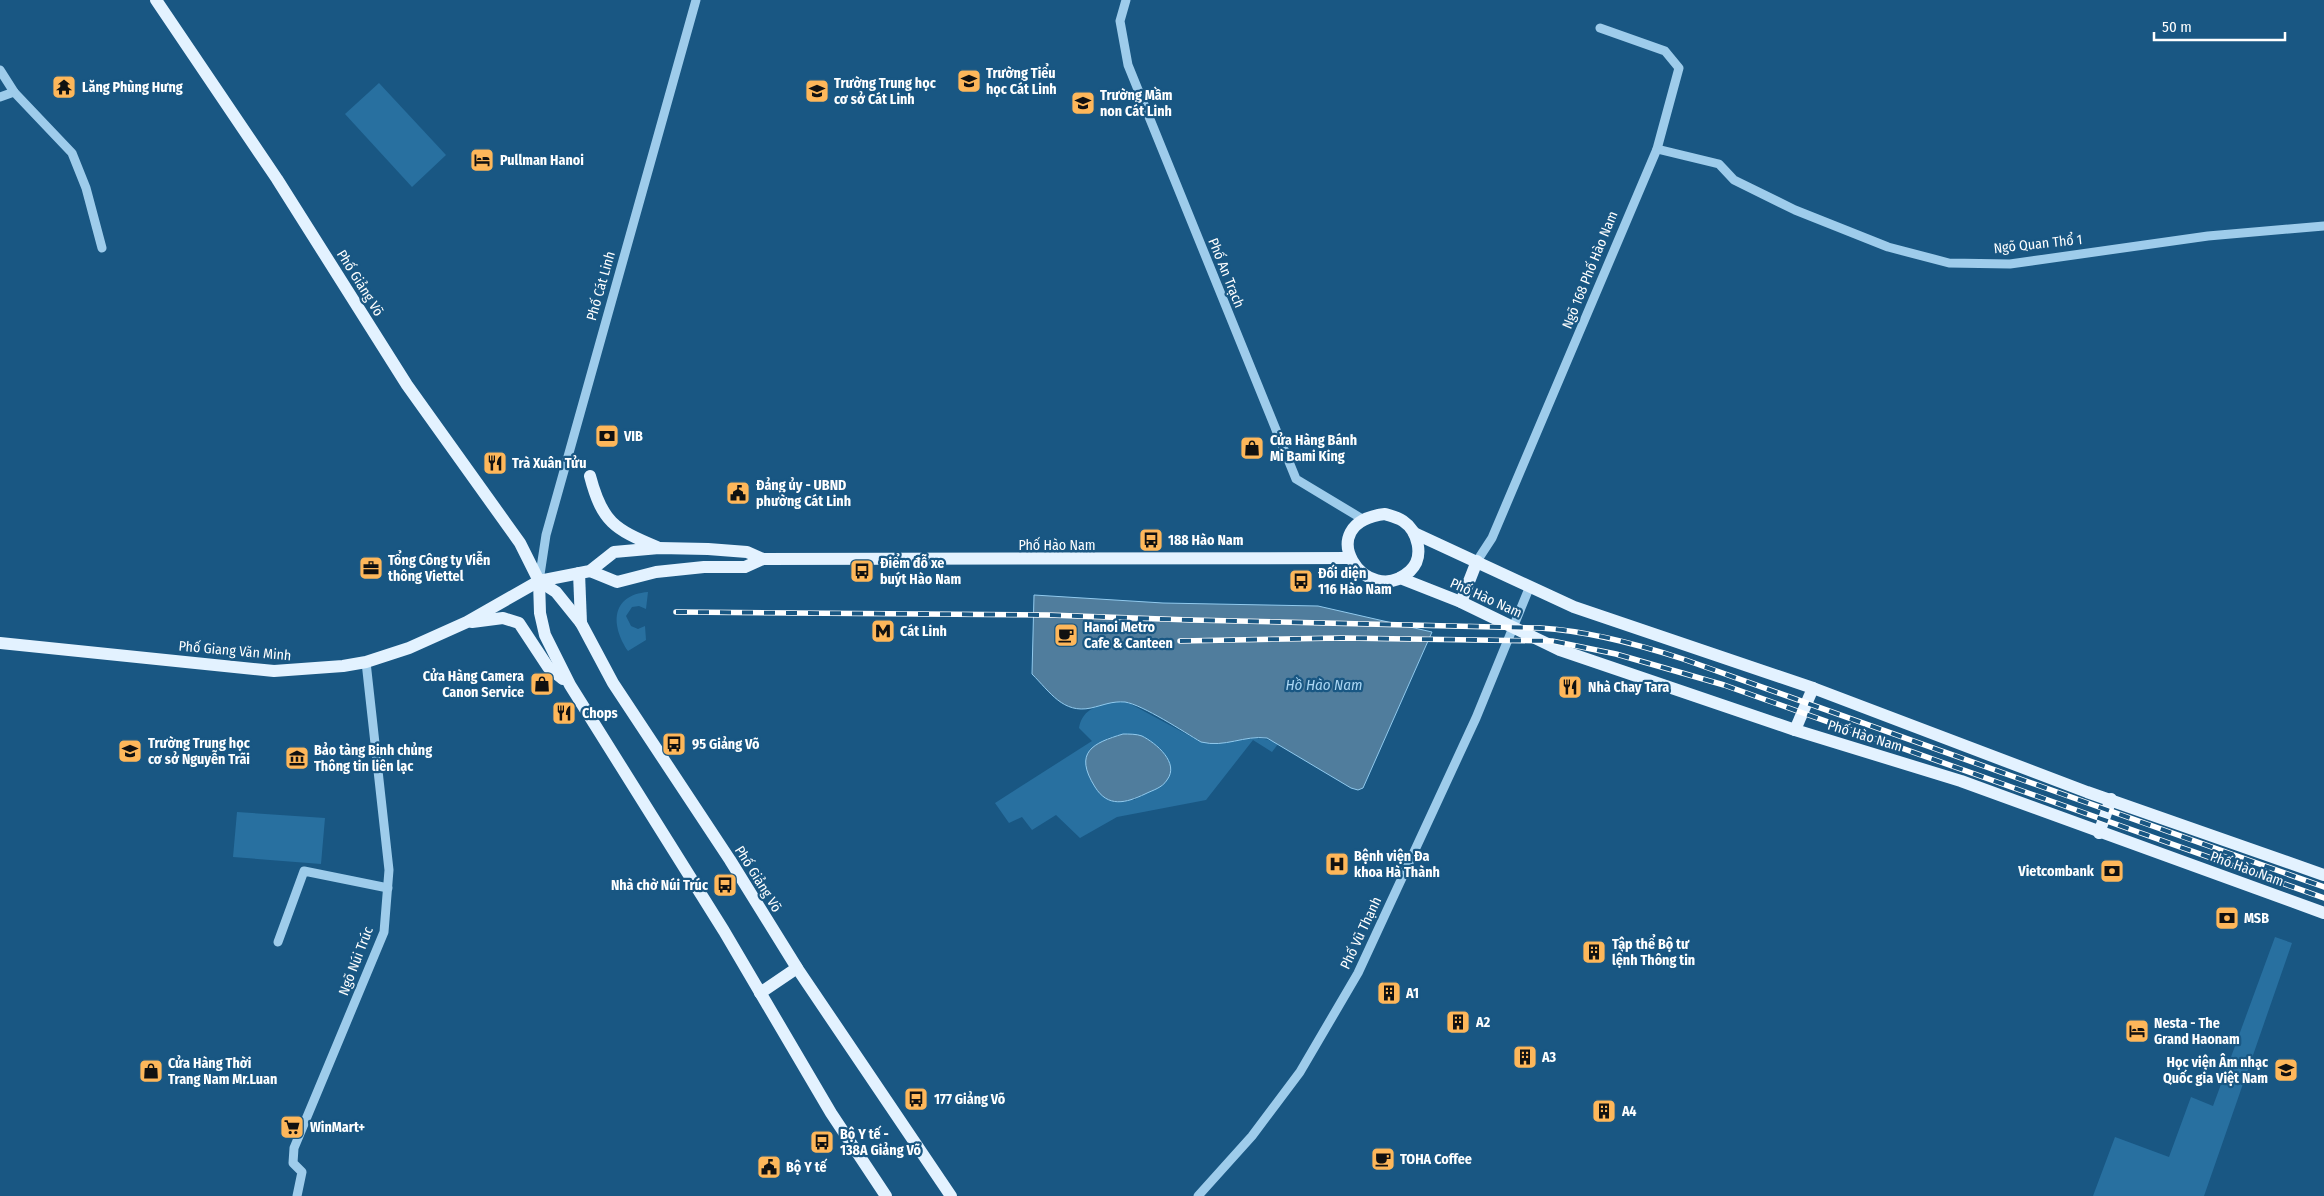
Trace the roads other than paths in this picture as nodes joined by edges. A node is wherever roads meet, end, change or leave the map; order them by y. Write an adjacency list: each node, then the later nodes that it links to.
1 (156, 0): 20 (main road, Phố Giảng Võ)
2 (696, 0): 20 (street, Phố Cát Linh)
3 (1126, 0): 12 (street, Phố An Trạch)
4 (1600, 28): 8 (street, Ngõ 168 Phố Hào Nam)
5 (0, 70): 6 (street)
6 (14, 92): 7 (street); 10 (street)
7 (0, 97)
8 (1657, 149): 9 (street, Ngõ Quan Thổ 1); 17 (street, Ngõ 168 Phố Hào Nam)
9 (2324, 226)
10 (102, 248)
11 (590, 476): 14 (main road)
12 (1364, 520): 13 (main road, Phố Hào Nam); 15 (main road)
13 (1414, 533): 17 (main road, Phố Hào Nam); 19 (main road)
14 (659, 548): 16 (main road, Phố Hào Nam); 18 (main road, Phố Hào Nam)
15 (1350, 558): 16 (main road, Phố Hào Nam); 19 (main road, Phố Hào Nam)
16 (763, 559): 18 (main road, Phố Hào Nam)
17 (1477, 561): 21 (main road, Phố Hào Nam); 22 (main road)
18 (584, 572): 20 (main road, Phố Hào Nam); 24 (main road)
19 (1400, 578): 22 (main road, Phố Hào Nam)
20 (539, 581): 23 (main road, Phố Giang Văn Minh); 24 (main road, Phố Giảng Võ); 28 (main road, Phố Giảng Võ)
21 (1530, 586): 25 (street, Phố Vũ Thạnh); 29 (main road, Phố Hào Nam)
22 (1461, 602): 25 (main road, Phố Hào Nam)
23 (467, 622): 27 (main road, Phố Giang Văn Minh); 28 (main road)
24 (581, 624): 37 (main road, Phố Giảng Võ)
25 (1513, 626): 30 (main road, Phố Hào Nam); 42 (street, Phố Vũ Thạnh)
26 (0, 643): 27 (main road, Phố Giang Văn Minh)
27 (366, 662): 34 (street, Ngõ Núi Trúc)
28 (570, 685): 38 (main road, Phố Giảng Võ)
29 (1814, 688): 30 (main road); 31 (main road, Phố Hào Nam)
30 (1795, 730): 32 (main road, Phố Hào Nam)
31 (2111, 799): 32 (main road); 33 (main road, Phố Hào Nam)
32 (2099, 833): 35 (main road, Phố Hào Nam)
33 (2324, 875)
34 (388, 888): 36 (street); 39 (street, Ngõ Núi Trúc)
35 (2324, 913)
36 (278, 942)
37 (797, 968): 38 (main road); 41 (main road, Phố Giảng Võ)
38 (760, 993): 40 (main road, Phố Giảng Võ)
39 (297, 1196)
40 (886, 1196)
41 (951, 1196)
42 (1198, 1196)

